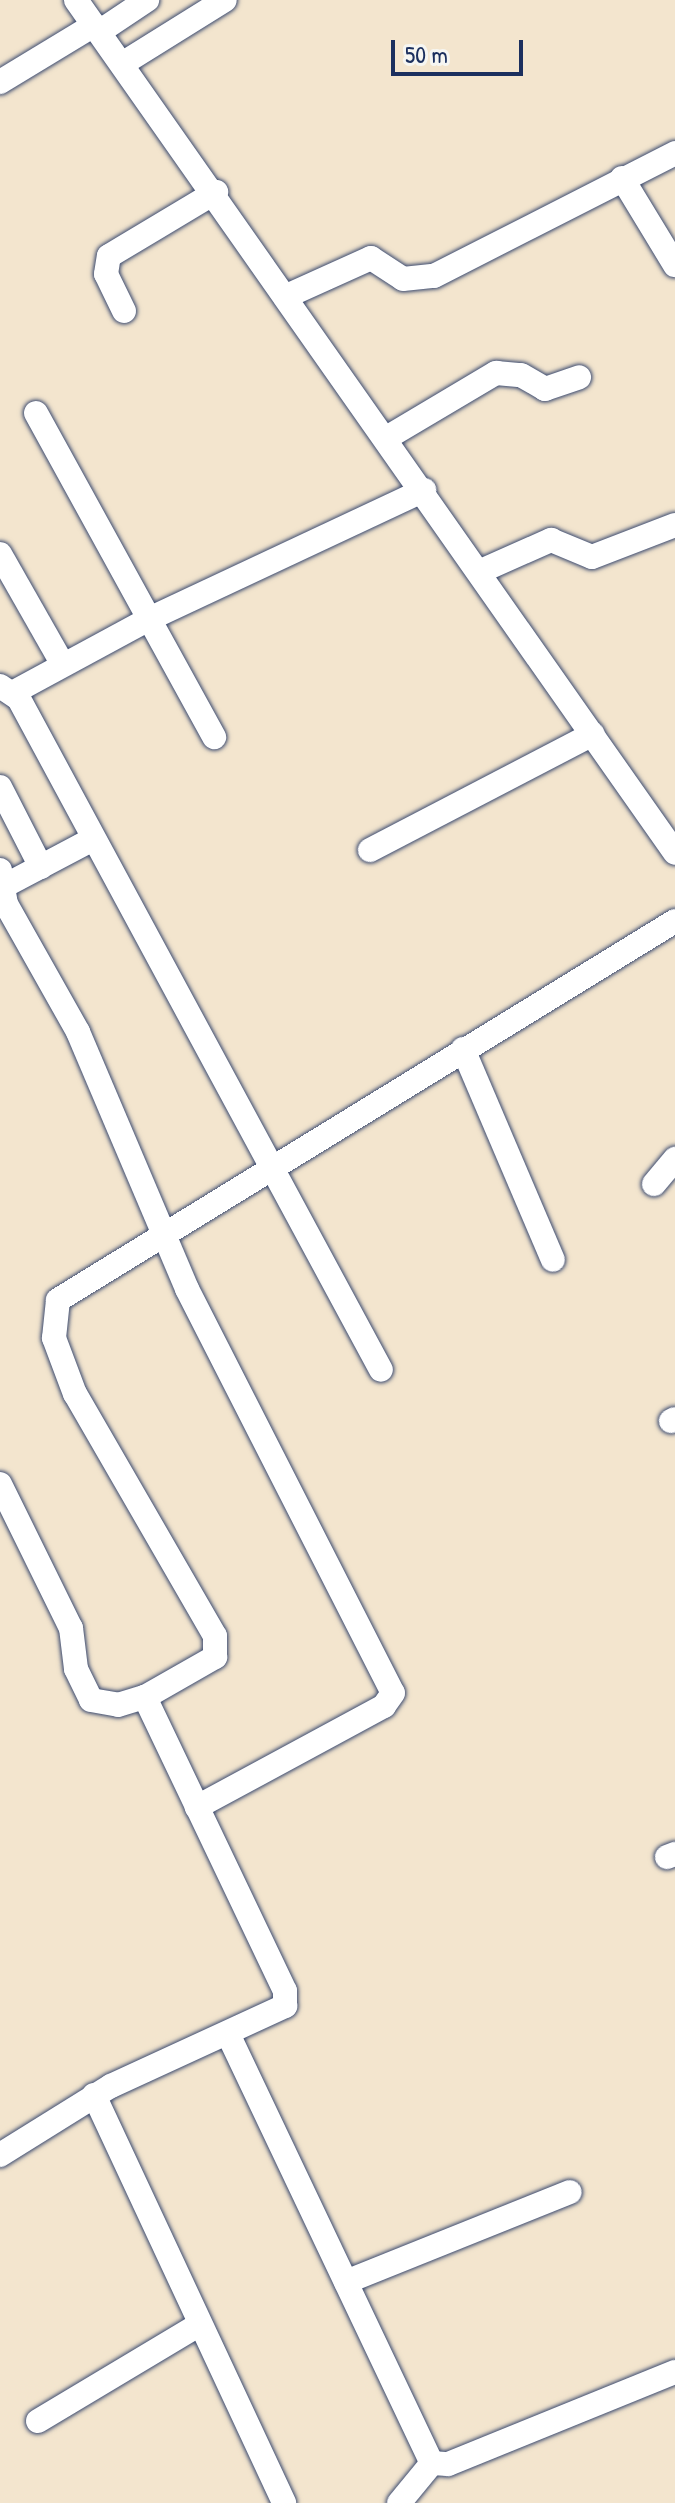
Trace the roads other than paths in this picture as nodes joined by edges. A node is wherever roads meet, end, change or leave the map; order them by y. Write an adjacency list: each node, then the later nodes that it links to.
1 (76, 0): 4 (street)
2 (147, 0): 4 (street)
3 (225, 0): 5 (street)
4 (96, 28): 5 (street); 6 (street)
5 (122, 64): 9 (street)
6 (0, 82)
7 (675, 153): 8 (street)
8 (622, 178): 10 (street); 11 (street)
9 (216, 192): 11 (street); 12 (street)
10 (675, 265)
11 (289, 295): 15 (street)
12 (124, 311)
13 (579, 377): 15 (street)
14 (36, 413): 20 (street)
15 (388, 437): 16 (street)
16 (424, 490): 19 (street); 20 (street)
17 (675, 525): 19 (street)
18 (0, 554): 21 (street)
19 (481, 571): 23 (street)
20 (149, 619): 21 (street); 24 (street)
21 (62, 663): 22 (street)
22 (7, 689): 26 (street)
23 (593, 734): 27 (street); 28 (street)
24 (214, 737)
25 (0, 787): 29 (street)
26 (93, 839): 29 (street); 34 (street)
27 (671, 839)
28 (370, 850)
29 (41, 867): 30 (street)
30 (4, 877): 36 (street)
31 (675, 921): 32 (street)
32 (463, 1049): 34 (street); 37 (street)
33 (675, 1159): 35 (street)
34 (268, 1170): 36 (street); 38 (street)
35 (654, 1184)
36 (167, 1232): 40 (street); 41 (street)
37 (553, 1260)
38 (381, 1370)
39 (0, 1484): 40 (street)
40 (145, 1697): 41 (street)
41 (197, 1807): 42 (street)
42 (229, 2036): 43 (street); 46 (street)
43 (94, 2095): 44 (street); 47 (street)
44 (0, 2155)
45 (570, 2192): 46 (street)
46 (346, 2282): 50 (street)
47 (197, 2326): 49 (street); 51 (street)
48 (675, 2372): 50 (street)
49 (38, 2421)
50 (432, 2463): 52 (street)
51 (284, 2503)
52 (399, 2503)

